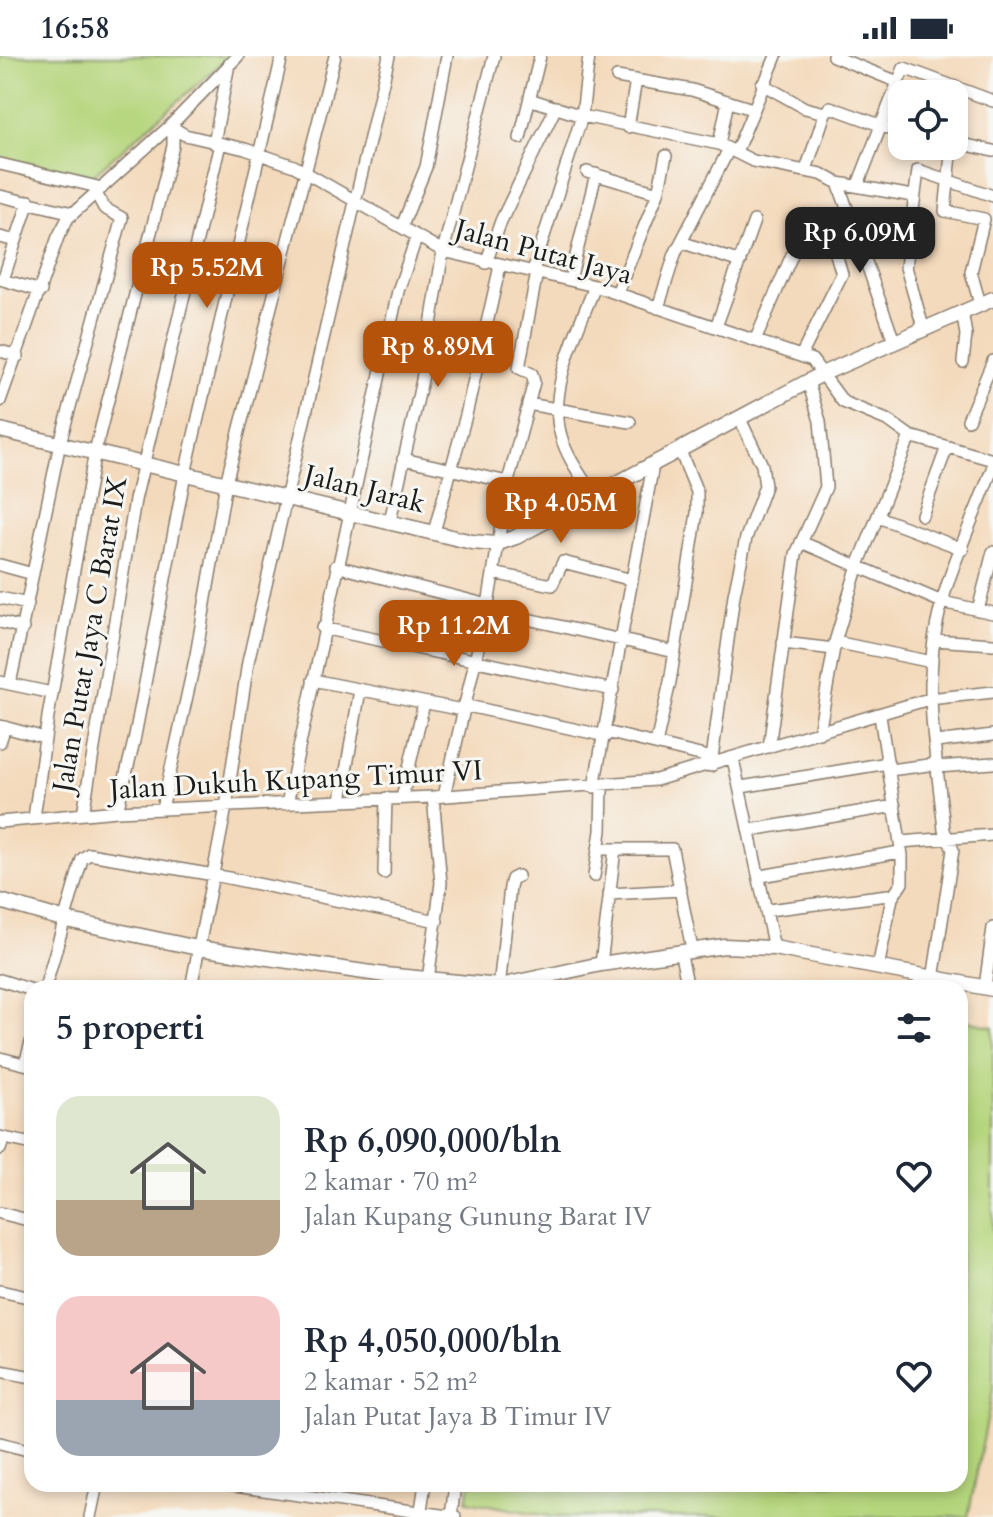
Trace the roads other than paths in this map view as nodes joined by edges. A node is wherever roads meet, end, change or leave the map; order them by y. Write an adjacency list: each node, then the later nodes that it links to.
1 (282, 56): 33 (street)
2 (335, 56): 38 (street)
3 (389, 56): 48 (street)
4 (447, 56): 51 (street)
5 (494, 56): 56 (street)
6 (540, 56): 16 (street)
7 (589, 56): 23 (street)
8 (776, 56): 15 (street)
9 (833, 56): 14 (street)
10 (234, 60): 24 (street); 29 (street, Jalan Putat Jaya C Barat IX)
11 (906, 62): 18 (street)
12 (617, 77): 13 (street)
13 (636, 80): 17 (street); 25 (street)
14 (893, 80)
15 (762, 84): 21 (street); 22 (street)
16 (532, 100): 20 (street); 28 (street)
17 (728, 101): 21 (street); 31 (street)
18 (993, 101)
19 (888, 106): 26 (street)
20 (556, 107): 23 (street); 58 (street)
21 (752, 109): 31 (street)
22 (825, 113): 26 (street); 37 (street)
23 (582, 116): 25 (street); 60 (street)
24 (171, 127): 29 (street, Jalan Putat Jaya); 42 (street); 90 (street)
25 (628, 127): 31 (street)
26 (879, 127): 27 (street); 40 (street)
27 (888, 129)
28 (520, 138)
29 (217, 144): 33 (street, Jalan Putat Jaya); 93 (street, Jalan Putat Jaya C Barat IX)
30 (968, 147): 32 (street)
31 (728, 148): 37 (street); 55 (street)
32 (993, 151)
33 (262, 155): 38 (street, Jalan Putat Jaya); 97 (street)
34 (666, 156): 43 (street)
35 (951, 160): 39 (street)
36 (0, 164): 42 (street)
37 (806, 170): 41 (street)
38 (305, 171): 48 (street, Jalan Putat Jaya); 99 (street)
39 (949, 181): 45 (street); 46 (street); 66 (street)
40 (859, 182)
41 (838, 183): 45 (street); 72 (street)
42 (99, 191): 49 (street); 88 (street)
43 (658, 193): 62 (street); 65 (street)
44 (0, 196): 47 (street)
45 (913, 196): 70 (street)
46 (993, 196)
47 (29, 201): 49 (street); 54 (street)
48 (354, 201): 51 (street, Jalan Putat Jaya); 100 (street)
49 (73, 213): 64 (street)
50 (754, 221): 57 (street)
51 (402, 226): 52 (street, Jalan Putat Jaya)
52 (417, 236): 56 (street, Jalan Putat Jaya); 102 (street)
53 (0, 237): 54 (street)
54 (16, 241): 61 (street)
55 (681, 242): 57 (street); 67 (street)
56 (443, 251): 58 (street, Jalan Putat Jaya); 92 (street)
57 (740, 262): 69 (street)
58 (486, 263): 59 (street, Jalan Putat Jaya)
59 (500, 266): 60 (street, Jalan Putat Jaya); 96 (street)
60 (535, 271): 62 (street, Jalan Putat Jaya); 81 (street)
61 (2, 279): 64 (street)
62 (570, 280): 63 (street, Jalan Putat Jaya)
63 (595, 286): 65 (street, Jalan Putat Jaya); 82 (street)
64 (41, 291): 74 (street)
65 (617, 293): 67 (street, Jalan Putat Jaya)
66 (989, 302): 68 (street)
67 (658, 308): 69 (street, Jalan Putat Jaya)
68 (962, 311): 70 (street); 77 (street)
69 (716, 327): 71 (street, Jalan Putat Jaya)
70 (923, 327): 72 (street)
71 (755, 341): 75 (street, Jalan Putat Jaya); 75 (street)
72 (894, 341): 78 (street)
73 (0, 351): 74 (street)
74 (18, 356): 80 (street)
75 (801, 356): 78 (street, Jalan Putat Jaya)
76 (993, 361): 84 (street)
77 (963, 362)
78 (824, 373): 79 (street); 87 (street, Jalan Putat Jaya)
79 (808, 382): 83 (street); 107 (street)
80 (0, 401)
81 (528, 404): 82 (street); 98 (street)
82 (557, 409): 85 (street); 101 (street)
83 (740, 419): 91 (street); 154 (street)
84 (968, 420)
85 (630, 422)
86 (1, 430): 88 (street, Jalan Jarak)
87 (910, 436): 89 (street, Jalan Putat Jaya); 104 (street)
88 (60, 443): 90 (street, Jalan Jarak); 115 (street)
89 (947, 447): 94 (street, Jalan Putat Jaya); 103 (street)
90 (95, 451): 93 (street, Jalan Jarak); 139 (street)
91 (680, 451): 95 (street); 131 (street)
92 (403, 459): 96 (street); 105 (street)
93 (143, 463): 97 (street, Jalan Jarak); 169 (street, Jalan Putat Jaya C Barat IX)
94 (993, 463): 109 (street)
95 (653, 465): 101 (street); 116 (street)
96 (451, 471): 98 (street); 106 (street)
97 (185, 474): 99 (street, Jalan Jarak); 168 (street)
98 (508, 482): 108 (street)
99 (226, 483): 100 (street, Jalan Jarak); 167 (street)
100 (286, 496): 102 (street, Jalan Jarak); 166 (street)
101 (594, 496): 108 (street)
102 (348, 511): 105 (street, Jalan Jarak); 112 (street)
103 (922, 515)
104 (878, 517): 109 (street); 113 (street)
105 (390, 521): 106 (street, Jalan Jarak)
106 (434, 532): 108 (street, Jalan Jarak)
107 (801, 542): 113 (street); 128 (street)
108 (496, 544): 114 (street)
109 (963, 549): 118 (street)
110 (993, 552): 121 (street)
111 (0, 565): 115 (street)
112 (336, 566): 120 (street); 125 (street)
113 (857, 568): 118 (street); 130 (street)
114 (493, 573): 116 (street); 120 (street)
115 (33, 574): 119 (street)
116 (632, 580): 127 (street)
117 (0, 598): 119 (street)
118 (942, 602): 121 (street); 126 (street)
119 (28, 604): 124 (street)
120 (487, 607): 127 (street); 132 (street)
121 (978, 610): 122 (street)
122 (993, 613)
123 (0, 622): 124 (street)
124 (23, 628): 135 (street)
125 (322, 628): 132 (street); 134 (street)
126 (934, 640): 129 (street); 133 (street)
127 (622, 642): 131 (street); 137 (street)
128 (783, 643): 130 (street); 152 (street)
129 (993, 644)
130 (834, 646): 133 (street); 145 (street)
131 (675, 652): 151 (street)
132 (474, 661): 137 (street); 142 (street)
133 (932, 662): 140 (street)
134 (313, 680): 136 (street); 164 (street)
135 (5, 683): 139 (street)
136 (360, 690): 141 (street); 163 (street)
137 (613, 690): 146 (street)
138 (993, 692): 140 (street, Jalan Dukuh Kupang Timur VI)
139 (52, 693): 148 (street)
140 (929, 699): 143 (street, Jalan Dukuh Kupang Timur VI); 150 (street)
141 (424, 703): 142 (street); 162 (street)
142 (462, 707): 146 (street); 160 (street)
143 (880, 716): 145 (street, Jalan Dukuh Kupang Timur VI); 157 (street)
144 (3, 726): 148 (street); 149 (street)
145 (819, 733): 152 (street, Jalan Dukuh Kupang Timur VI)
146 (606, 734): 151 (street); 158 (street)
147 (993, 735): 150 (street)
148 (45, 738): 170 (street)
149 (0, 742)
150 (936, 742): 156 (street)
151 (656, 744): 154 (street)
152 (769, 747): 153 (street, Jalan Dukuh Kupang Timur VI)
153 (733, 759): 154 (street, Jalan Dukuh Kupang Timur VI); 159 (street)
154 (712, 762): 158 (street, Jalan Dukuh Kupang Timur VI)
155 (993, 763): 156 (street)
156 (937, 765): 157 (street); 174 (street)
157 (889, 766): 159 (street); 165 (street)
158 (598, 787): 160 (street, Jalan Dukuh Kupang Timur VI); 176 (street)
159 (741, 787): 172 (street)
160 (438, 797): 162 (street, Jalan Dukuh Kupang Timur VI); 189 (street)
161 (386, 798): 162 (street, Jalan Dukuh Kupang Timur VI); 163 (street, Jalan Dukuh Kupang Timur VI); 178 (street)
162 (402, 798)
163 (341, 800): 164 (street, Jalan Dukuh Kupang Timur VI)
164 (287, 804): 166 (street, Jalan Dukuh Kupang Timur VI)
165 (895, 806): 172 (street); 175 (street)
166 (226, 807): 167 (street, Jalan Dukuh Kupang Timur VI); 179 (street)
167 (162, 809): 168 (street, Jalan Dukuh Kupang Timur VI)
168 (117, 811): 169 (street, Jalan Dukuh Kupang Timur VI)
169 (83, 814): 170 (street, Jalan Dukuh Kupang Timur VI)
170 (34, 818): 171 (street, Jalan Dukuh Kupang Timur VI)
171 (0, 822)
172 (751, 830): 182 (street)
173 (993, 835): 174 (street)
174 (947, 838): 175 (street); 196 (street)
175 (900, 847): 182 (street); 185 (street)
176 (599, 849): 177 (street); 181 (street)
177 (615, 849): 183 (street); 184 (street)
178 (384, 873)
179 (214, 875): 188 (street); 189 (street); 191 (street)
180 (518, 876): 201 (street)
181 (594, 876)
182 (761, 876): 187 (street)
183 (681, 890): 184 (street); 193 (street)
184 (609, 894): 194 (street)
185 (892, 898): 187 (street); 195 (street)
186 (0, 901): 188 (street)
187 (768, 910): 192 (street)
188 (66, 920): 191 (street); 198 (street)
189 (437, 921): 200 (street)
190 (993, 928): 207 (street)
191 (198, 948): 199 (street); 200 (street)
192 (774, 948): 193 (street); 195 (street)
193 (686, 950): 194 (street); 203 (street)
194 (601, 964): 202 (street)
195 (878, 968): 196 (street)
196 (933, 979): 204 (street)
197 (0, 980): 206 (street)
198 (47, 980)
199 (192, 980)
200 (428, 980)
201 (500, 980)
202 (530, 980)
203 (688, 980)
204 (939, 980)
205 (968, 985): 207 (street)
206 (24, 988)
207 (989, 988)
208 (0, 1058): 209 (street)
209 (24, 1064)
210 (1, 1141): 211 (street)
211 (24, 1143)
212 (0, 1213): 213 (street)
213 (24, 1219)
214 (0, 1291): 215 (street)
215 (24, 1296)
216 (0, 1371): 217 (street)
217 (24, 1376)
218 (0, 1443): 219 (street)
219 (24, 1449)
220 (95, 1492): 225 (street)
221 (275, 1492): 224 (street)
222 (424, 1492): 224 (street)
223 (454, 1492): 226 (street)
224 (421, 1513): 226 (street)
225 (90, 1517)
226 (452, 1517)

